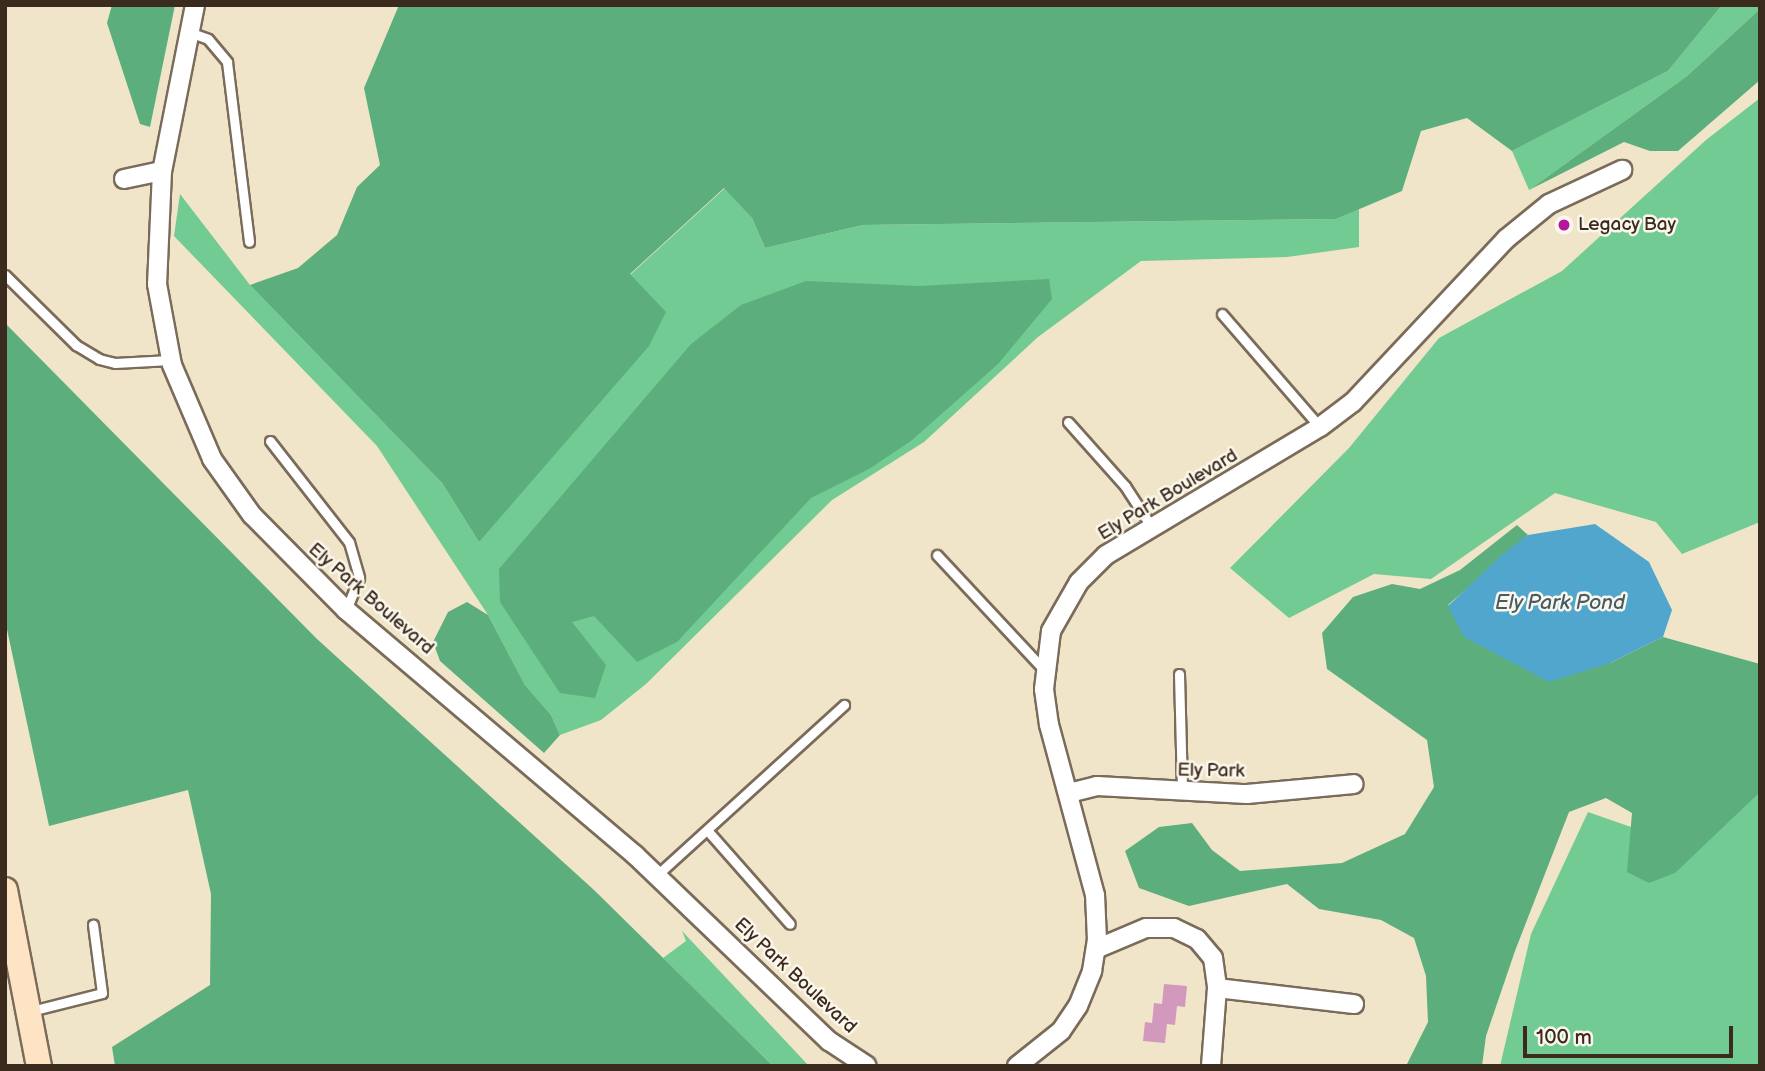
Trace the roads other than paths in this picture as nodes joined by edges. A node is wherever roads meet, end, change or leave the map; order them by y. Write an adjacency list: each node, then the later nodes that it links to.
1 (195, 5): 2 (street, Ely Park Boulevard)
2 (189, 32): 4 (street, Ely Park Boulevard); 6 (lane)
3 (1622, 170): 11 (street, Ely Park Boulevard)
4 (162, 171): 5 (street); 9 (street, Ely Park Boulevard)
5 (124, 178)
6 (249, 242)
7 (5, 275): 9 (lane)
8 (1222, 314): 11 (lane)
9 (170, 360): 15 (street, Ely Park Boulevard)
10 (1068, 422): 13 (lane)
11 (1320, 427): 13 (street, Ely Park Boulevard)
12 (270, 441): 15 (lane)
13 (1151, 526): 16 (street, Ely Park Boulevard)
14 (937, 555): 16 (lane)
15 (346, 610): 23 (street, Ely Park Boulevard)
16 (1045, 671): 21 (street, Ely Park Boulevard)
17 (1179, 674): 20 (lane)
18 (844, 705): 22 (lane)
19 (1354, 784): 20 (street, Ely Park)
20 (1182, 792): 21 (street, Ely Park)
21 (1069, 793): 27 (street, Ely Park Boulevard)
22 (707, 830): 23 (lane); 25 (lane)
23 (657, 875): 32 (street, Ely Park Boulevard)
24 (7, 904): 30 (street)
25 (790, 924)
26 (93, 925): 30 (lane)
27 (1096, 949): 28 (street); 33 (street, Ely Park Boulevard)
28 (1217, 988): 29 (street); 34 (street)
29 (1354, 1004)
30 (29, 1012): 31 (street)
31 (40, 1066)
32 (867, 1066)
33 (1017, 1066)
34 (1211, 1066)

